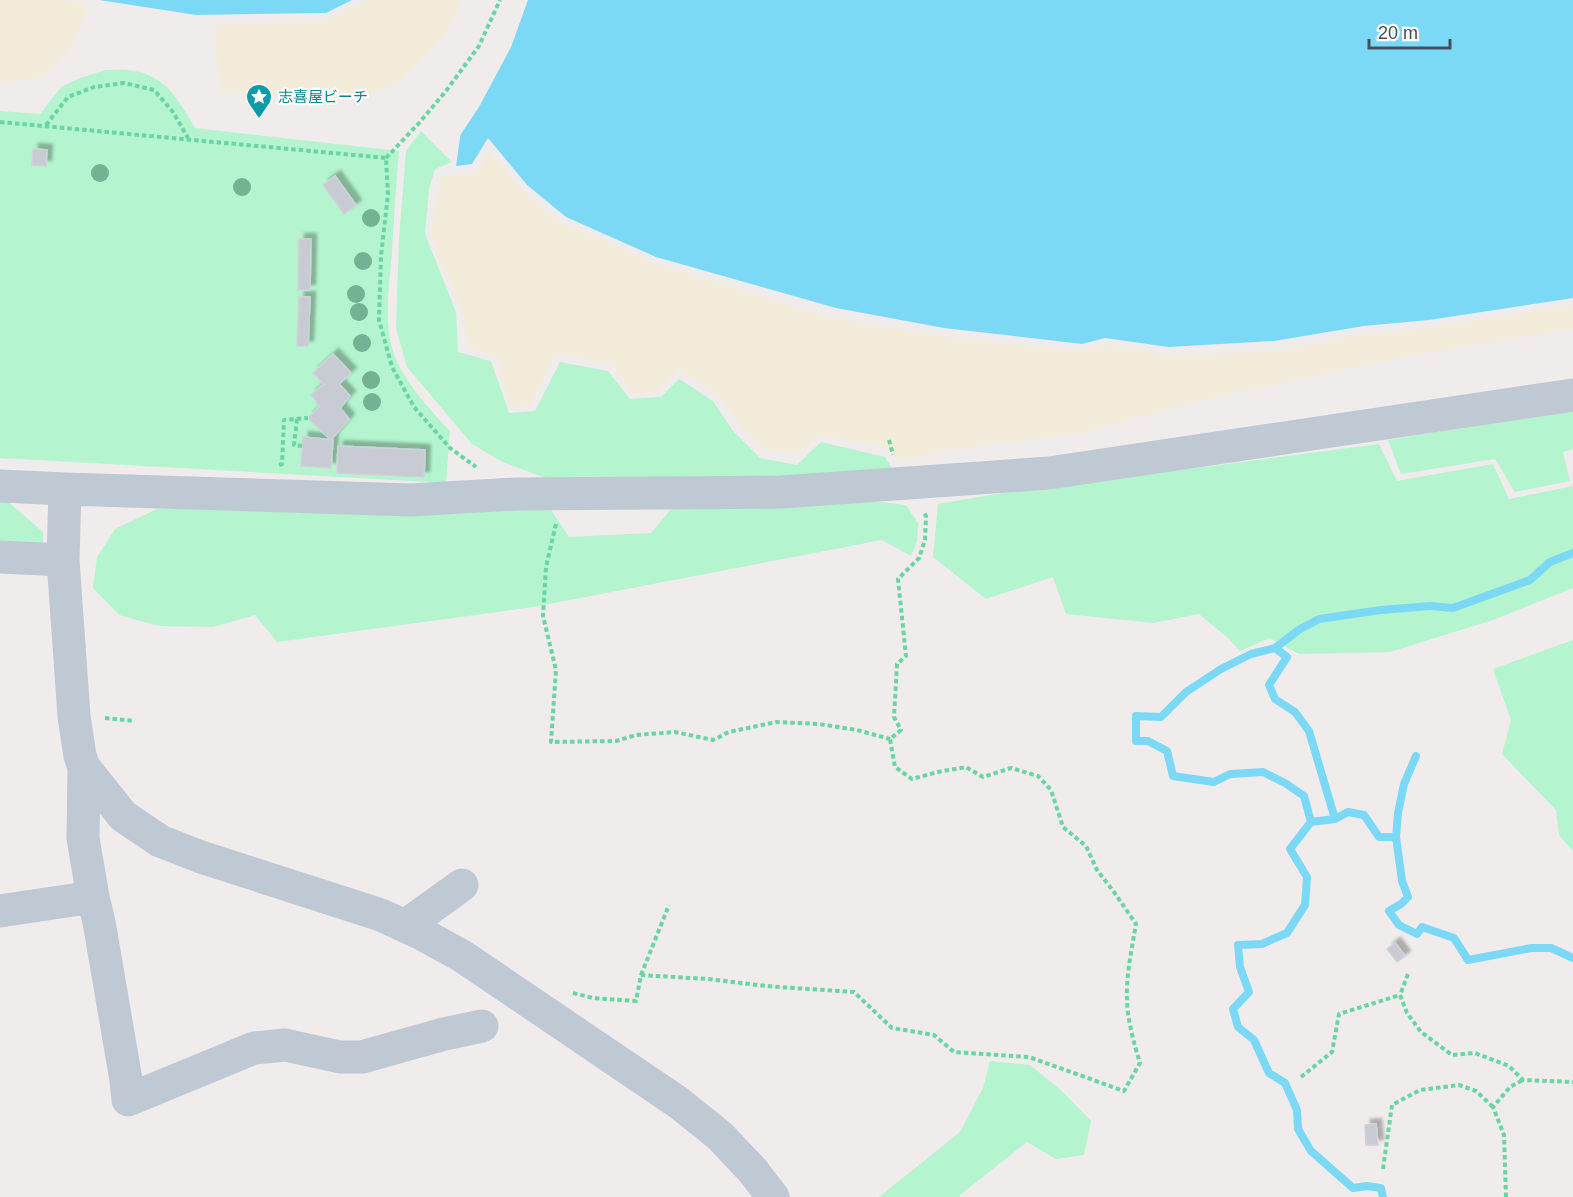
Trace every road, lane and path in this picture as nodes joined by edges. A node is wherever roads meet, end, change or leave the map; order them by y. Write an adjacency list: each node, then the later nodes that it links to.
1 (501, 0): 5 (path)
2 (0, 122): 3 (path)
3 (46, 126): 4 (path); 4 (path)
4 (189, 139): 5 (path)
5 (386, 158): 10 (path)
6 (1573, 395): 11 (street)
7 (308, 418): 8 (path)
8 (297, 419): 9 (path); 15 (path)
9 (302, 446)
10 (478, 468)
11 (901, 483): 14 (street); 18 (path)
12 (0, 486): 13 (street)
13 (65, 489): 15 (street); 17 (street)
14 (562, 494): 15 (street); 18 (path)
15 (273, 496)
16 (0, 557): 17 (street)
17 (63, 560): 19 (street)
18 (890, 739): 26 (path)
19 (84, 767): 21 (street); 24 (street)
20 (462, 885): 24 (street)
21 (93, 897): 23 (street); 29 (street)
22 (669, 905): 26 (path)
23 (0, 911)
24 (405, 926): 28 (street)
25 (1408, 974): 27 (path)
26 (642, 975): 28 (path)
27 (1400, 995): 30 (path); 31 (path)
28 (529, 1002): 35 (street)
29 (482, 1026)
30 (1301, 1077)
31 (1523, 1080): 32 (path); 33 (path)
32 (1573, 1082)
33 (1493, 1107): 34 (path); 36 (path)
34 (1383, 1169)
35 (773, 1197)
36 (1506, 1197)

